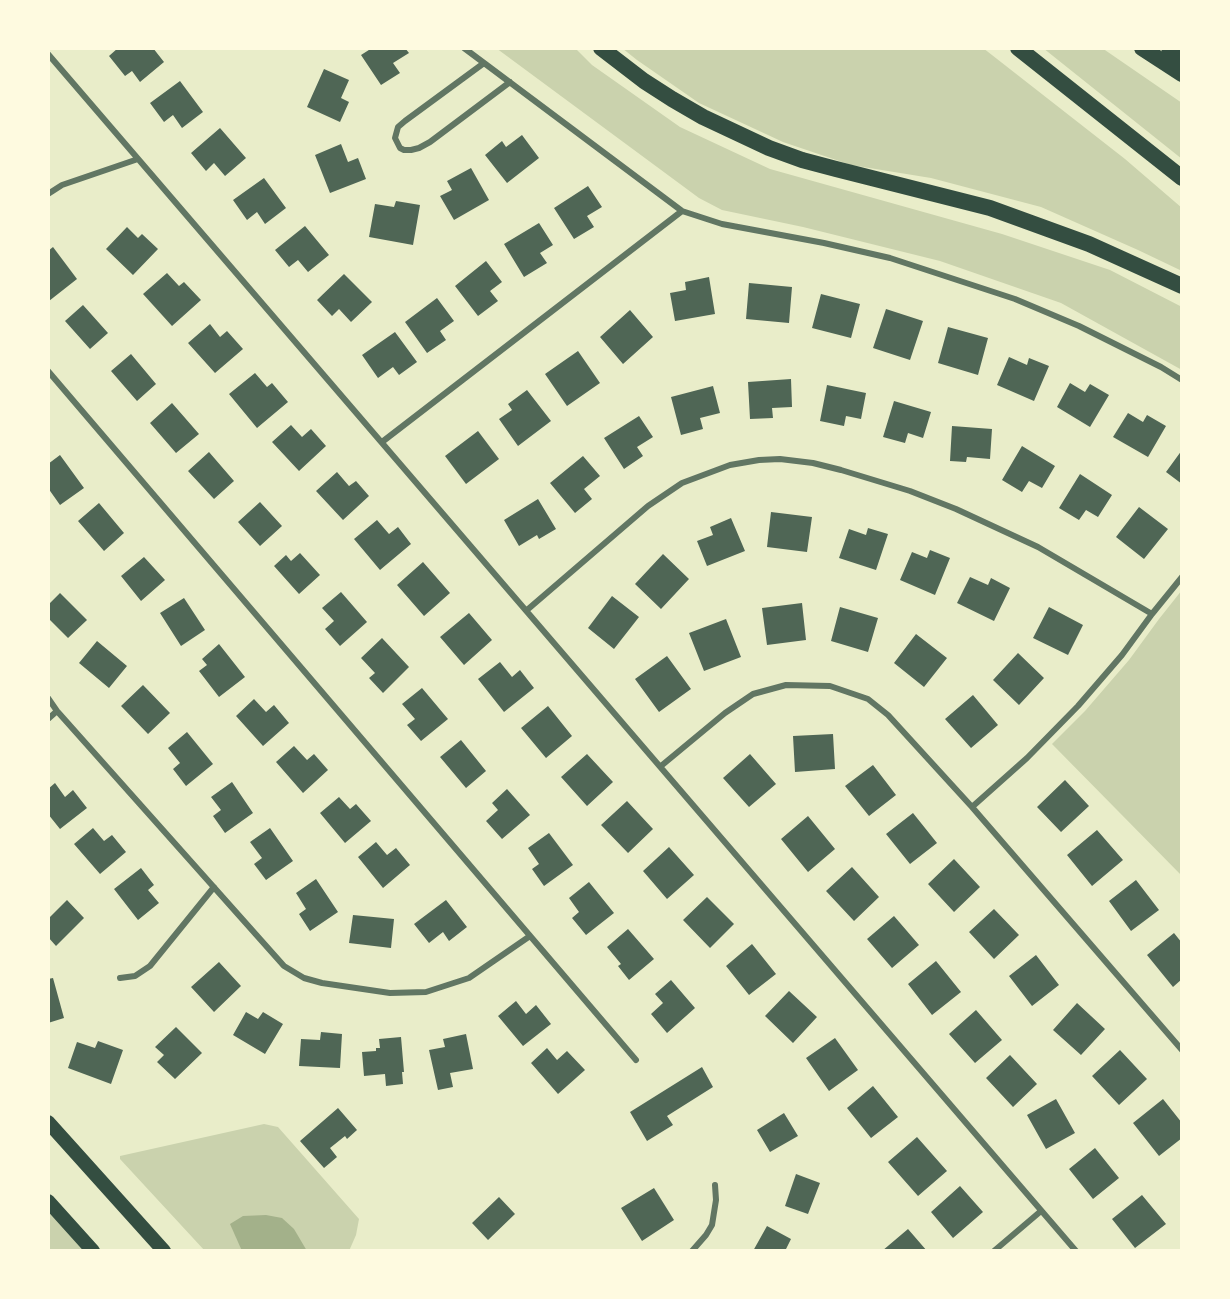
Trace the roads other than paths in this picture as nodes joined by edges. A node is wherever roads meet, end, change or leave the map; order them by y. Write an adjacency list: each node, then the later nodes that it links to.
1 (464, 48): 8 (street)
2 (601, 48): 15 (highway)
3 (1018, 48): 12 (highway)
4 (1142, 48): 9 (highway)
5 (1169, 48): 7 (highway)
6 (48, 54): 11 (street)
7 (1182, 56)
8 (484, 63): 10 (street); 10 (street)
9 (1182, 74)
10 (510, 82): 14 (street)
11 (138, 159): 13 (street); 18 (street)
12 (1182, 178)
13 (48, 194)
14 (682, 211): 17 (street); 18 (street)
15 (1182, 286)
16 (48, 371): 28 (street)
17 (1182, 380)
18 (382, 442): 20 (street)
19 (1182, 577): 21 (street)
20 (526, 610): 21 (street); 25 (street)
21 (1152, 614): 26 (street)
22 (48, 698): 23 (street)
23 (57, 711): 24 (street); 27 (street)
24 (48, 719)
25 (661, 766): 26 (street); 37 (street)
26 (972, 807): 31 (street)
27 (214, 886): 28 (street); 29 (street)
28 (530, 936): 33 (street)
29 (120, 978)
30 (1182, 1035): 31 (street)
31 (1174, 1041): 32 (street)
32 (1182, 1050)
33 (636, 1060)
34 (48, 1122): 39 (main road)
35 (715, 1185): 40 (street)
36 (48, 1201): 38 (main road)
37 (1041, 1211): 41 (street); 42 (street)
38 (93, 1251)
39 (164, 1251)
40 (692, 1251)
41 (994, 1251)
42 (1076, 1251)

